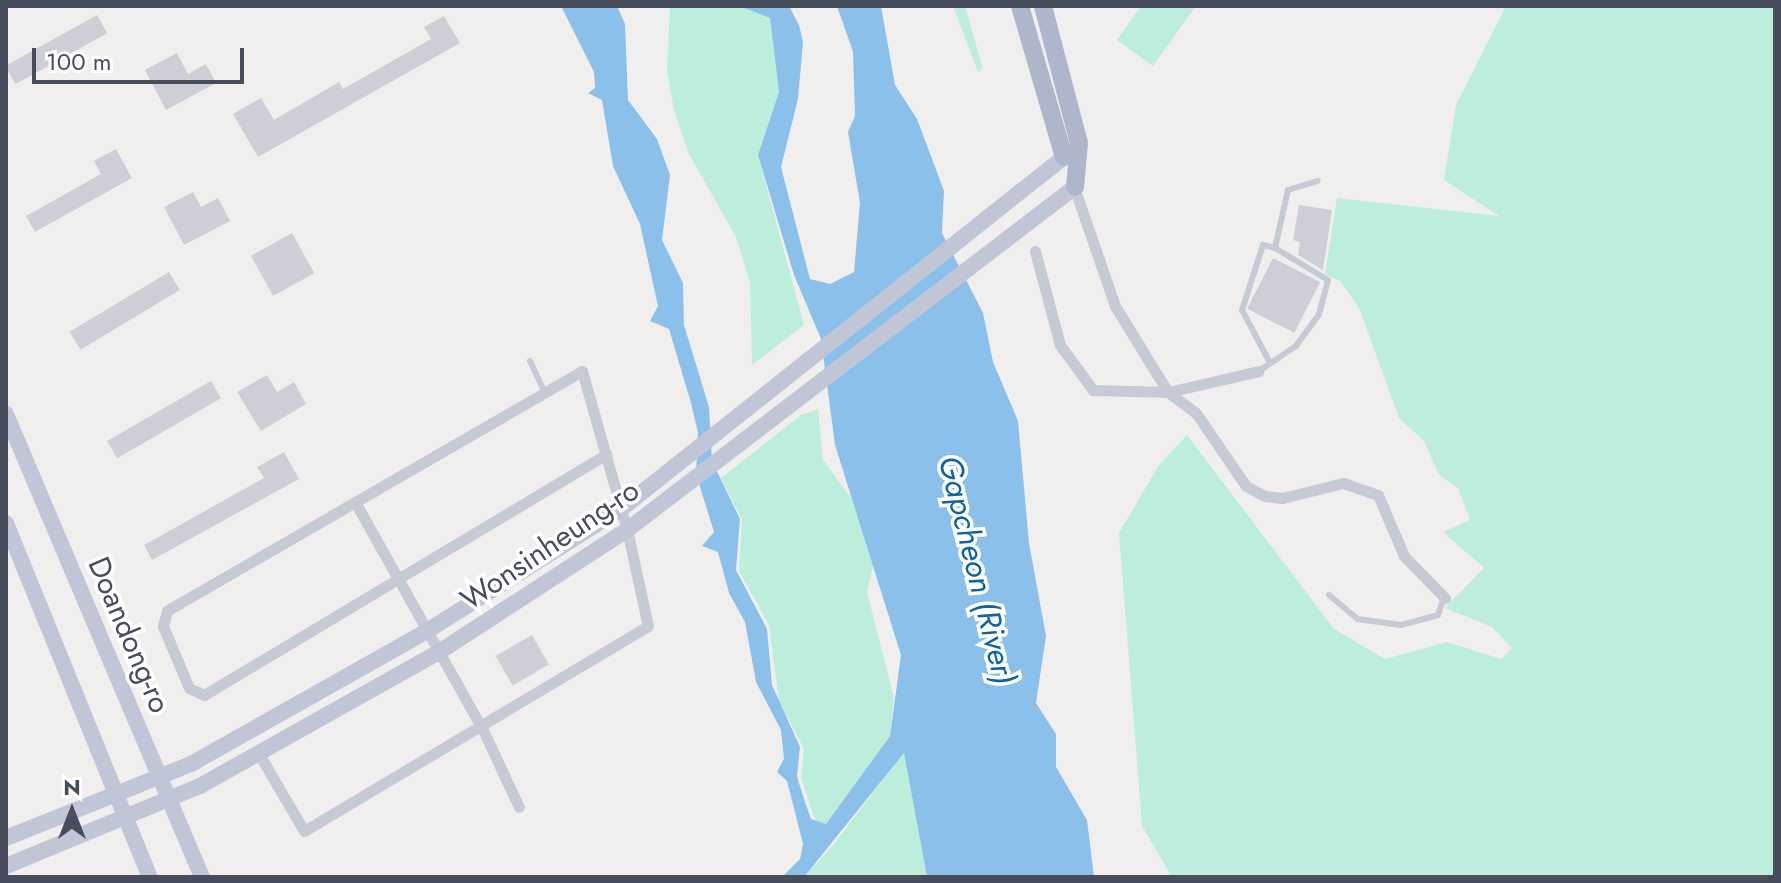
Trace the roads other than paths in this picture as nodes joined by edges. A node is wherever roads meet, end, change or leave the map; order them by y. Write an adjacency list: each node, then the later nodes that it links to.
1 (1020, 6): 3 (main road)
2 (1043, 6): 5 (main road)
3 (1064, 157): 5 (street); 16 (street, Wonsinheung-ro)
4 (1318, 181): 6 (lane)
5 (1075, 187): 11 (street); 18 (street, Wonsinheung-ro)
6 (1275, 248): 9 (lane); 9 (lane)
7 (1035, 251): 11 (street)
8 (530, 361): 12 (lane)
9 (1270, 363): 10 (lane)
10 (1259, 371): 11 (street)
11 (1168, 392): 21 (street)
12 (545, 393): 14 (street); 15 (street)
13 (6, 414): 26 (street, Doandong-ro)
14 (606, 454): 16 (street); 19 (street)
15 (355, 502): 19 (street); 19 (street)
16 (621, 509): 18 (street); 22 (street, Wonsinheung-ro)
17 (6, 523): 27 (street)
18 (627, 530): 23 (street, Wonsinheung-ro); 24 (street)
19 (399, 581): 22 (street)
20 (1329, 595): 21 (lane)
21 (1444, 598)
22 (427, 631): 23 (street); 26 (street, Wonsinheung-ro)
23 (439, 652): 24 (street); 25 (street, Wonsinheung-ro)
24 (482, 728): 25 (street); 29 (street)
25 (259, 754): 28 (street, Wonsinheung-ro)
26 (159, 778): 27 (street, Wonsinheung-ro); 28 (street, Doandong-ro)
27 (116, 795): 30 (street); 31 (street, Wonsinheung-ro)
28 (169, 801): 30 (street, Wonsinheung-ro); 34 (street, Doandong-ro)
29 (519, 807)
30 (126, 819): 32 (street, Wonsinheung-ro); 33 (street)
31 (6, 838)
32 (6, 866)
33 (150, 877)
34 (202, 877)

